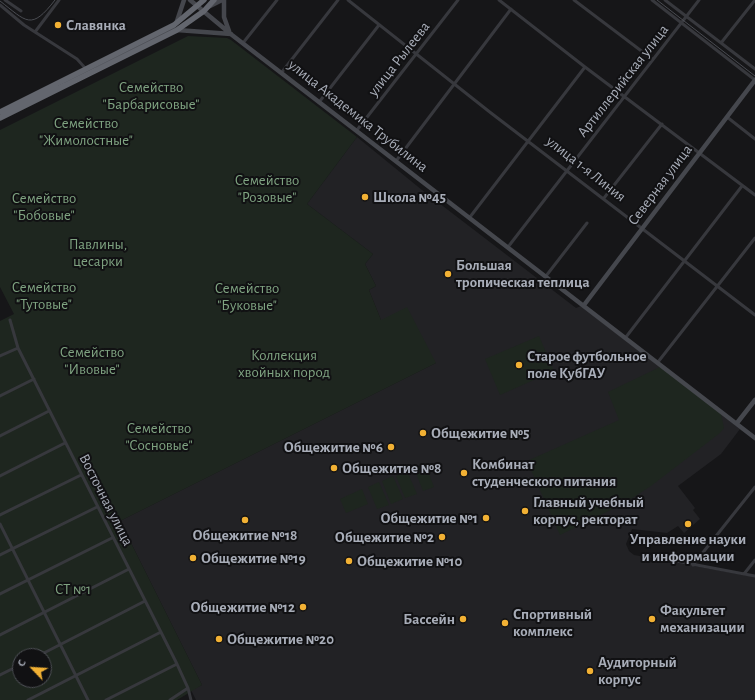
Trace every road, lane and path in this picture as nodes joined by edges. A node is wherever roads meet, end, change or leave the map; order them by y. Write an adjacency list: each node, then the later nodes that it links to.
1 (5, 0): 22 (street)
2 (59, 0): 27 (street)
3 (184, 0): 26 (main road)
4 (190, 0): 19 (main road, улица Академика Трубилина)
5 (204, 0): 19 (highway)
6 (214, 0): 20 (highway)
7 (223, 0): 20 (main road); 28 (main road)
8 (277, 0): 29 (street)
9 (338, 0): 36 (street)
10 (348, 0): 25 (street, улица 1-я Линия)
11 (458, 0): 31 (street, улица Рылеева)
12 (499, 0): 21 (street)
13 (574, 0): 32 (street)
14 (652, 0): 24 (street)
15 (665, 0): 23 (street)
16 (699, 0): 23 (street, Артиллерийская улица)
17 (755, 0): 30 (street)
18 (0, 5): 27 (street)
19 (197, 6): 20 (main road, улица Академика Трубилина); 26 (highway)
20 (206, 9): 26 (highway); 28 (main road, улица Академика Трубилина)
21 (511, 9): 33 (street); 38 (street)
22 (21, 11)
23 (686, 17): 24 (street, Артиллерийская улица); 30 (street)
24 (681, 23): 32 (street, Артиллерийская улица); 37 (street)
25 (379, 25): 31 (street, улица 1-я Линия); 40 (street)
26 (176, 28): 28 (main road); 34 (highway); 43 (highway)
27 (35, 32): 34 (street)
28 (231, 34): 29 (main road, улица Академика Трубилина)
29 (243, 43): 36 (main road, улица Академика Трубилина)
30 (721, 43): 35 (street)
31 (416, 54): 38 (street, улица 1-я Линия); 45 (street, улица Рылеева)
32 (652, 59): 39 (street, Артиллерийская улица)
33 (585, 67): 39 (street); 47 (street)
34 (86, 69): 41 (highway)
35 (755, 69)
36 (282, 72): 40 (main road, улица Академика Трубилина)
37 (755, 80): 42 (main road, Северная улица)
38 (453, 83): 47 (street, улица 1-я Линия); 49 (street)
39 (624, 96): 44 (street); 50 (street, Артиллерийская улица)
40 (320, 102): 45 (main road, улица Академика Трубилина)
41 (0, 112)
42 (726, 117): 46 (street); 48 (main road, Северная улица)
43 (0, 118)
44 (662, 124): 48 (street); 53 (street)
45 (357, 130): 49 (main road, улица Академика Трубилина)
46 (755, 139)
47 (530, 141): 50 (street, улица 1-я Линия); 54 (street, улица 1-я Линия)
48 (700, 153): 51 (street); 56 (main road, Северная улица)
49 (396, 161): 54 (main road, улица Академика Трубилина)
50 (567, 171): 53 (street, улица 1-я Линия); 58 (street, Артиллерийская улица)
51 (742, 186): 52 (street); 59 (street)
52 (755, 195)
53 (604, 198): 56 (street, улица 1-я Линия)
54 (470, 217): 58 (main road, улица Академика Трубилина)
55 (587, 223): 60 (street)
56 (642, 228): 59 (street, улица 1-я Линия); 62 (main road, Северная улица)
57 (755, 238): 61 (street)
58 (508, 247): 60 (main road, улица Академика Трубилина)
59 (685, 260): 61 (street, улица 1-я Линия); 65 (street)
60 (546, 276): 62 (main road, улица Академика Трубилина)
61 (718, 286): 63 (street, улица 1-я Линия); 68 (street)
62 (584, 305): 65 (main road, улица Академика Трубилина)
63 (755, 315)
64 (10, 320): 66 (street, Восточная улица)
65 (626, 337): 68 (main road, улица Академика Трубилина)
66 (18, 348): 67 (street); 69 (street, Восточная улица)
67 (0, 356)
68 (658, 362): 73 (main road, улица Академика Трубилина)
69 (34, 379): 70 (street); 72 (street, Восточная улица)
70 (0, 396)
71 (755, 400): 73 (main road)
72 (49, 411): 74 (street); 76 (street, Восточная улица)
73 (738, 423): 75 (main road, улица Академика Трубилина)
74 (0, 436)
75 (755, 438)
76 (65, 443): 77 (street, Восточная улица); 78 (street)
77 (81, 475): 80 (street, Восточная улица); 81 (street)
78 (0, 476)
79 (755, 487): 88 (street)
80 (97, 507): 83 (street, Восточная улица); 84 (street)
81 (0, 515)
82 (0, 524): 84 (street)
83 (112, 538): 89 (street, Восточная улица); 92 (street)
84 (13, 548): 85 (street); 92 (street)
85 (0, 555)
86 (644, 555): 88 (street)
87 (755, 560): 90 (street)
88 (693, 564): 90 (street)
89 (128, 569): 94 (street, Восточная улица); 95 (street)
90 (744, 574): 91 (street)
91 (755, 576)
92 (29, 580): 93 (street); 95 (street)
93 (0, 594)
94 (144, 601): 96 (street, Восточная улица); 98 (street)
95 (44, 612): 97 (street); 98 (street)
96 (161, 632): 100 (street, Восточная улица); 103 (street)
97 (0, 635)
98 (60, 645): 99 (street); 103 (street)
99 (52, 649)
100 (177, 664): 104 (street, Восточная улица); 107 (street)
101 (12, 669): 102 (street)
102 (0, 675)
103 (76, 676): 105 (street); 106 (street)
104 (188, 688): 108 (street); 109 (street, Восточная улица)
105 (28, 700)
106 (88, 700)
107 (106, 700)
108 (170, 700)
109 (191, 700)

